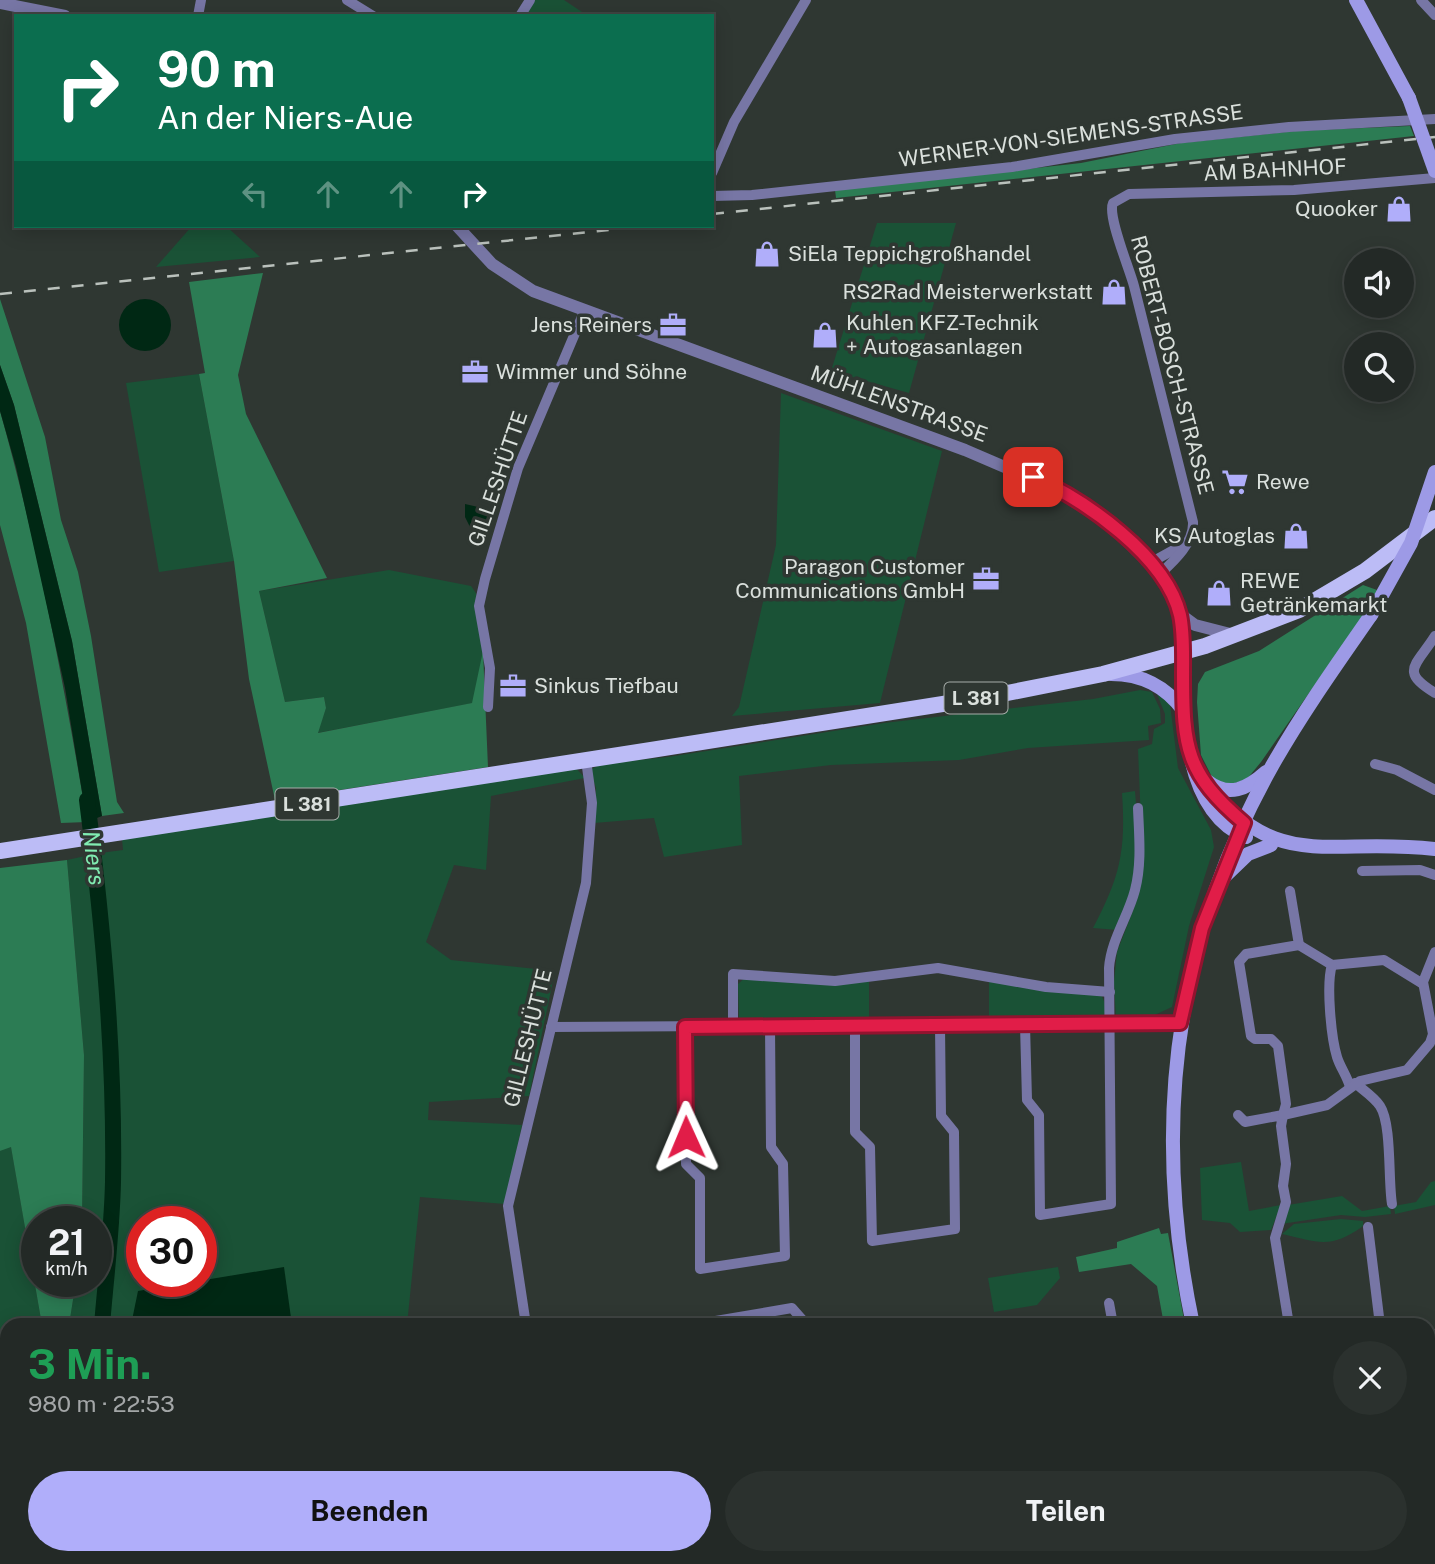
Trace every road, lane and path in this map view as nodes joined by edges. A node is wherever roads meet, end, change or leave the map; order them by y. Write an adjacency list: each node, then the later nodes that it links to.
1 (347, 0): 7 (street)
2 (806, 0): 10 (street)
3 (1356, 0): 11 (main road, bridge)
4 (1420, 0): 8 (street)
5 (0, 4): 6 (street)
6 (54, 14)
7 (370, 14)
8 (1435, 15)
9 (1435, 119): 13 (street, WERNER-VON-SIEMENS-STRASSE)
10 (714, 168)
11 (1435, 171)
12 (1435, 178): 14 (street, AM BAHNHOF)
13 (714, 196)
14 (1117, 198): 19 (street, ROBERT-BOSCH-STRASSE)
15 (459, 228): 16 (street, MÜHLENSTRASSE)
16 (584, 312): 20 (street, MÜHLENSTRASSE); 28 (street, GILLESHÜTTE)
17 (1435, 472): 32 (main road, bridge)
18 (1435, 519): 23 (main road, L 381)
19 (1186, 543): 20 (street); 21 (street)
20 (1150, 563): 21 (street, MÜHLENSTRASSE)
21 (1160, 574): 22 (street, MÜHLENSTRASSE)
22 (1180, 614): 23 (street); 25 (street, MÜHLENSTRASSE)
23 (1237, 635): 25 (main road, L 381)
24 (1435, 636): 27 (street)
25 (1183, 653): 26 (main road, L 381); 29 (main road, MÜHLENSTRASSE)
26 (1103, 674): 29 (main road); 30 (main road, L 381)
27 (1435, 693)
28 (488, 708)
29 (1184, 711): 33 (main road, MÜHLENSTRASSE)
30 (586, 760): 40 (main road, L 381); 57 (street, GILLESHÜTTE)
31 (1375, 764): 34 (street)
32 (1271, 767): 33 (main road); 36 (main road)
33 (1195, 771): 36 (main road, MÜHLENSTRASSE)
34 (1435, 790)
35 (1138, 808): 49 (street)
36 (1241, 828): 37 (main road); 38 (main road); 43 (main road)
37 (1271, 845): 38 (main road); 43 (main road)
38 (1305, 846): 39 (main road)
39 (1435, 849)
40 (0, 851)
41 (1362, 871): 42 (street)
42 (1435, 876)
43 (1217, 884): 50 (main road)
44 (1290, 891): 45 (street)
45 (1298, 946): 47 (street); 62 (street)
46 (1435, 952): 48 (street)
47 (1332, 964): 48 (street); 60 (street)
48 (1423, 984): 59 (street)
49 (1110, 992): 51 (street); 53 (street)
50 (1180, 1023): 51 (street); 70 (main road)
51 (1110, 1024): 52 (street); 52 (street)
52 (1025, 1025): 56 (street)
53 (733, 1026): 54 (street); 58 (street)
54 (770, 1026): 55 (street); 58 (street)
55 (855, 1026): 56 (street); 56 (street)
56 (940, 1026)
57 (551, 1027): 58 (street); 66 (street, GILLESHÜTTE)
58 (685, 1027)
59 (1432, 1045): 60 (street)
60 (1353, 1085): 62 (street); 63 (street)
61 (1238, 1115): 62 (street)
62 (1283, 1115): 71 (street)
63 (1392, 1204)
64 (1368, 1227): 72 (street)
65 (1109, 1303): 69 (street)
66 (525, 1318)
67 (733, 1318): 68 (street)
68 (801, 1318)
69 (1112, 1318)
70 (1192, 1318)
71 (1288, 1318)
72 (1379, 1318)

